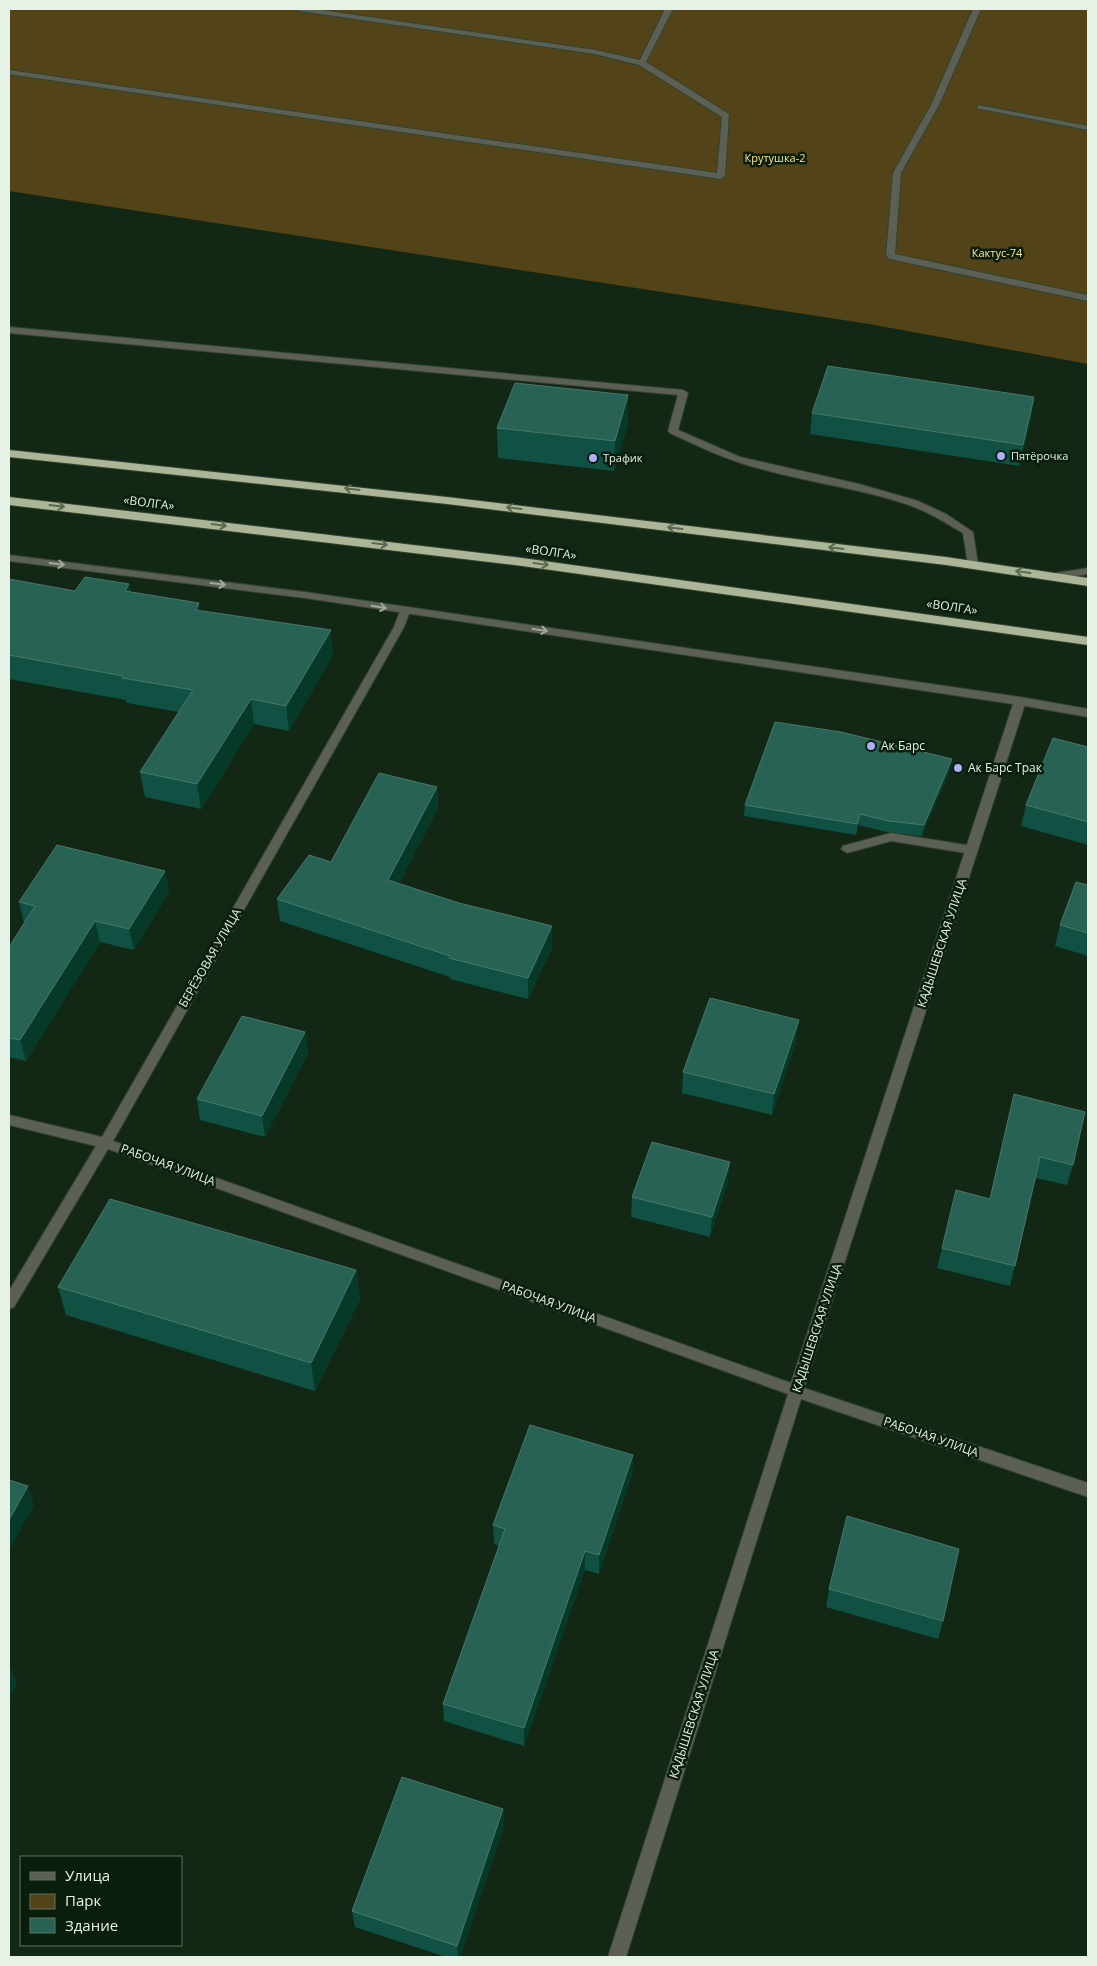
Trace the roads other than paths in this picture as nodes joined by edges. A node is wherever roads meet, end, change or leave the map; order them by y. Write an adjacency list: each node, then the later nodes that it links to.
1 (300, 9): 5 (street)
2 (368, 9): 5 (street)
3 (669, 9): 6 (street)
4 (976, 9): 10 (street)
5 (362, 17): 6 (street)
6 (642, 63): 7 (street)
7 (9, 72)
8 (981, 107): 9 (street)
9 (1088, 128)
10 (1088, 298)
11 (9, 330): 15 (street)
12 (9, 453): 15 (highway, one-way to 12)
13 (9, 500): 20 (highway, «ВОЛГА», one-way to 20)
14 (9, 558): 19 (street, one-way to 19)
15 (973, 565): 17 (highway, one-way to 15)
16 (1088, 571): 17 (street)
17 (1056, 576): 18 (highway)
18 (1088, 582)
19 (406, 610): 21 (street, one-way to 21); 26 (street, БЕРЁЗОВАЯ УЛИЦА)
20 (1088, 641)
21 (1020, 701): 22 (street); 24 (street, КАДЫШЕВСКАЯ УЛИЦА)
22 (1088, 713)
23 (847, 849): 24 (street)
24 (972, 850): 28 (street, КАДЫШЕВСКАЯ УЛИЦА)
25 (9, 1120): 26 (street, РАБОЧАЯ УЛИЦА)
26 (105, 1143): 27 (street, БЕРЁЗОВАЯ УЛИЦА); 28 (street, РАБОЧАЯ УЛИЦА)
27 (9, 1303)
28 (796, 1392): 29 (street, РАБОЧАЯ УЛИЦА); 30 (street, КАДЫШЕВСКАЯ УЛИЦА)
29 (1088, 1490)
30 (617, 1957)

